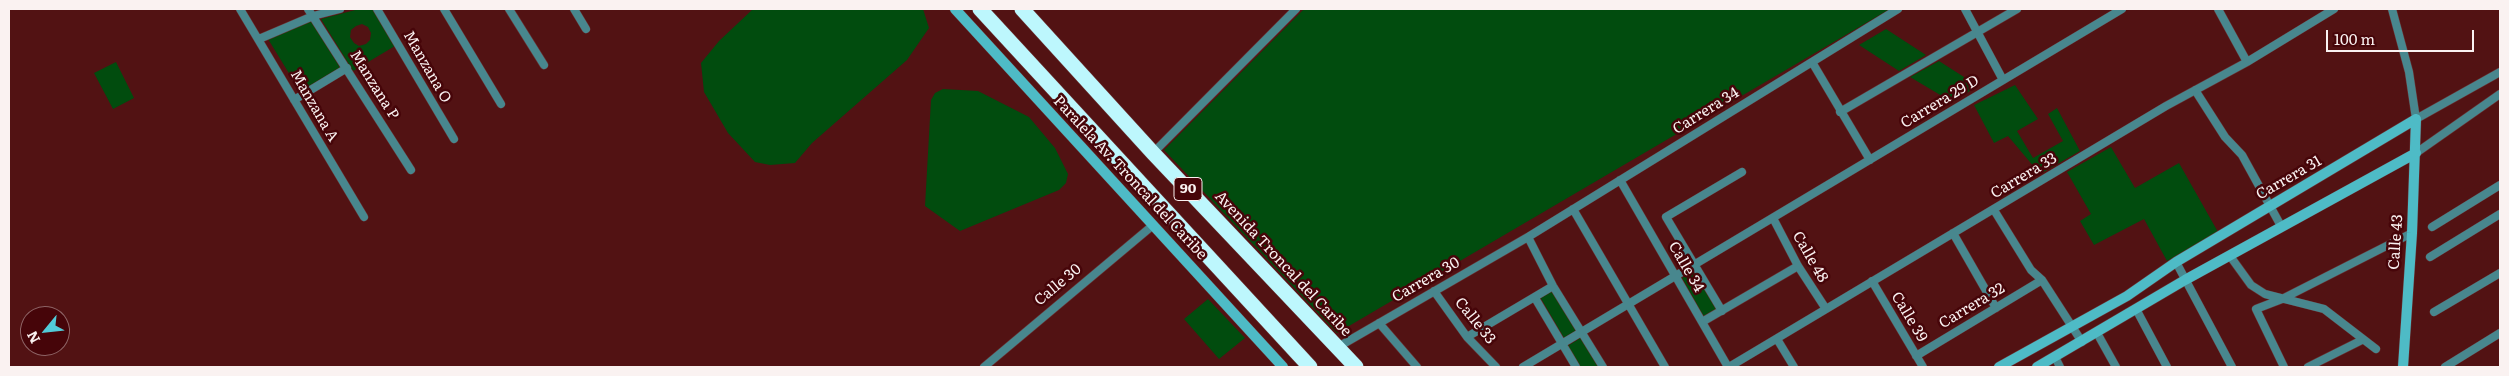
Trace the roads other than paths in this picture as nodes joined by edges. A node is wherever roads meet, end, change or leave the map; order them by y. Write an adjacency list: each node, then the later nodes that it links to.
1 (240, 9): 22 (street, Manzana A)
2 (308, 9): 19 (street, Manzana P)
3 (340, 9): 19 (street)
4 (377, 9): 35 (street, Manzana O)
5 (444, 9): 32 (street)
6 (509, 9): 25 (street)
7 (574, 9): 20 (street)
8 (955, 9): 49 (street, Paralela Av. Troncal del Caribe)
9 (980, 9): 92 (highway, 90)
10 (1022, 9): 36 (highway, Avenida Troncal del Caribe / 90)
11 (1296, 9): 36 (street)
12 (1898, 9): 23 (street, Carrera 34)
13 (1965, 9): 21 (street)
14 (2017, 9): 21 (street)
15 (2122, 9): 28 (street, Carrera 29 D)
16 (2218, 9): 24 (street)
17 (2334, 9): 24 (street, Carrera 33)
18 (2392, 9): 34 (street)
19 (313, 16): 22 (street); 26 (street, Manzana P)
20 (586, 29)
21 (1977, 32): 28 (street); 33 (street)
22 (258, 39): 31 (street, Manzana A)
23 (1812, 62): 33 (street); 41 (street, Carrera 34)
24 (2247, 62): 29 (street, Carrera 33)
25 (544, 65)
26 (347, 68): 31 (street); 39 (street, Manzana P)
27 (2500, 72): 34 (street)
28 (2003, 80): 38 (street, Carrera 29 D)
29 (2195, 90): 43 (street); 45 (street, Carrera 33)
30 (2500, 94): 37 (street)
31 (294, 100): 47 (street, Manzana A)
32 (501, 104)
33 (1840, 112): 38 (street)
34 (2416, 119): 37 (street, Calle 43); 43 (street, Carrera 31)
35 (454, 139)
36 (1153, 153): 86 (highway, Avenida Troncal del Caribe / 90)
37 (2416, 153): 50 (street); 52 (street, Calle 43)
38 (1870, 160): 48 (street, Carrera 29 D)
39 (411, 170)
40 (1742, 172): 58 (street)
41 (1620, 180): 44 (street, Carrera 34); 61 (street, Calle 34)
42 (2500, 185): 51 (street)
43 (2270, 206): 50 (street); 57 (street, Carrera 31)
44 (1573, 208): 54 (street, Carrera 34); 69 (street)
45 (1994, 210): 53 (street, Carrera 33); 62 (street)
46 (2500, 214): 56 (street)
47 (364, 217)
48 (1772, 218): 58 (street, Carrera 29 D); 59 (street, Calle 48)
49 (1152, 226): 90 (street, Calle 30); 91 (street, Paralela Av. Troncal del Caribe)
50 (2281, 226): 55 (street)
51 (2432, 227)
52 (2412, 233): 68 (street); 111 (street, Calle 43)
53 (1953, 234): 64 (street, Carrera 33); 70 (street)
54 (1528, 237): 65 (street); 66 (street, Carrera 30)
55 (2230, 256): 63 (street); 68 (street)
56 (2430, 258)
57 (2176, 262): 63 (street); 77 (street, Carrera 31)
58 (1693, 264): 61 (street, Carrera 29 D); 73 (street)
59 (1798, 266): 71 (street, Calle 48); 73 (street)
60 (2500, 272): 74 (street)
61 (1675, 276): 69 (street, Carrera 29 D); 75 (street, Calle 34)
62 (2042, 280): 70 (street, Carrera 32); 77 (street)
63 (2185, 280): 72 (street); 108 (street)
64 (1872, 281): 71 (street, Carrera 33); 88 (street, Calle 39)
65 (1553, 286): 67 (street); 78 (street)
66 (1434, 291): 76 (street, Carrera 30); 81 (street, Calle 33)
67 (1535, 298): 81 (street); 85 (street)
68 (2282, 299): 83 (street); 109 (street)
69 (1629, 304): 78 (street, Carrera 29 D); 99 (street)
70 (1996, 308): 88 (street, Carrera 32)
71 (1826, 309): 82 (street, Carrera 33)
72 (2136, 309): 79 (street); 107 (street)
73 (1722, 311): 75 (street)
74 (2434, 312)
75 (1702, 322): 100 (street, Calle 34)
76 (1379, 323): 86 (street, Carrera 30); 94 (street)
77 (2071, 326): 84 (street); 103 (street, Carrera 31)
78 (1581, 332): 85 (street, Carrera 29 D); 98 (street)
79 (2097, 333): 84 (street); 106 (street)
80 (2500, 333): 112 (street)
81 (1466, 336): 95 (street, Calle 33)
82 (1777, 339): 100 (street, Carrera 33); 101 (street)
83 (2362, 340): 87 (street); 110 (street)
84 (2082, 342): 89 (street)
85 (1562, 344): 96 (street, Carrera 29 D); 97 (street)
86 (1338, 347): 93 (highway, Avenida Troncal del Caribe / 90)
87 (2376, 349)
88 (1916, 356): 102 (street, Calle 39)
89 (2055, 357): 104 (street); 105 (street)
90 (984, 367)
91 (1283, 367)
92 (1310, 367)
93 (1356, 367)
94 (1417, 367)
95 (1496, 367)
96 (1523, 367)
97 (1576, 367)
98 (1603, 367)
99 (1665, 367)
100 (1729, 367)
101 (1794, 367)
102 (1923, 367)
103 (2000, 367)
104 (2036, 367)
105 (2060, 367)
106 (2116, 367)
107 (2167, 367)
108 (2232, 367)
109 (2284, 367)
110 (2308, 367)
111 (2403, 367)
112 (2445, 367)

